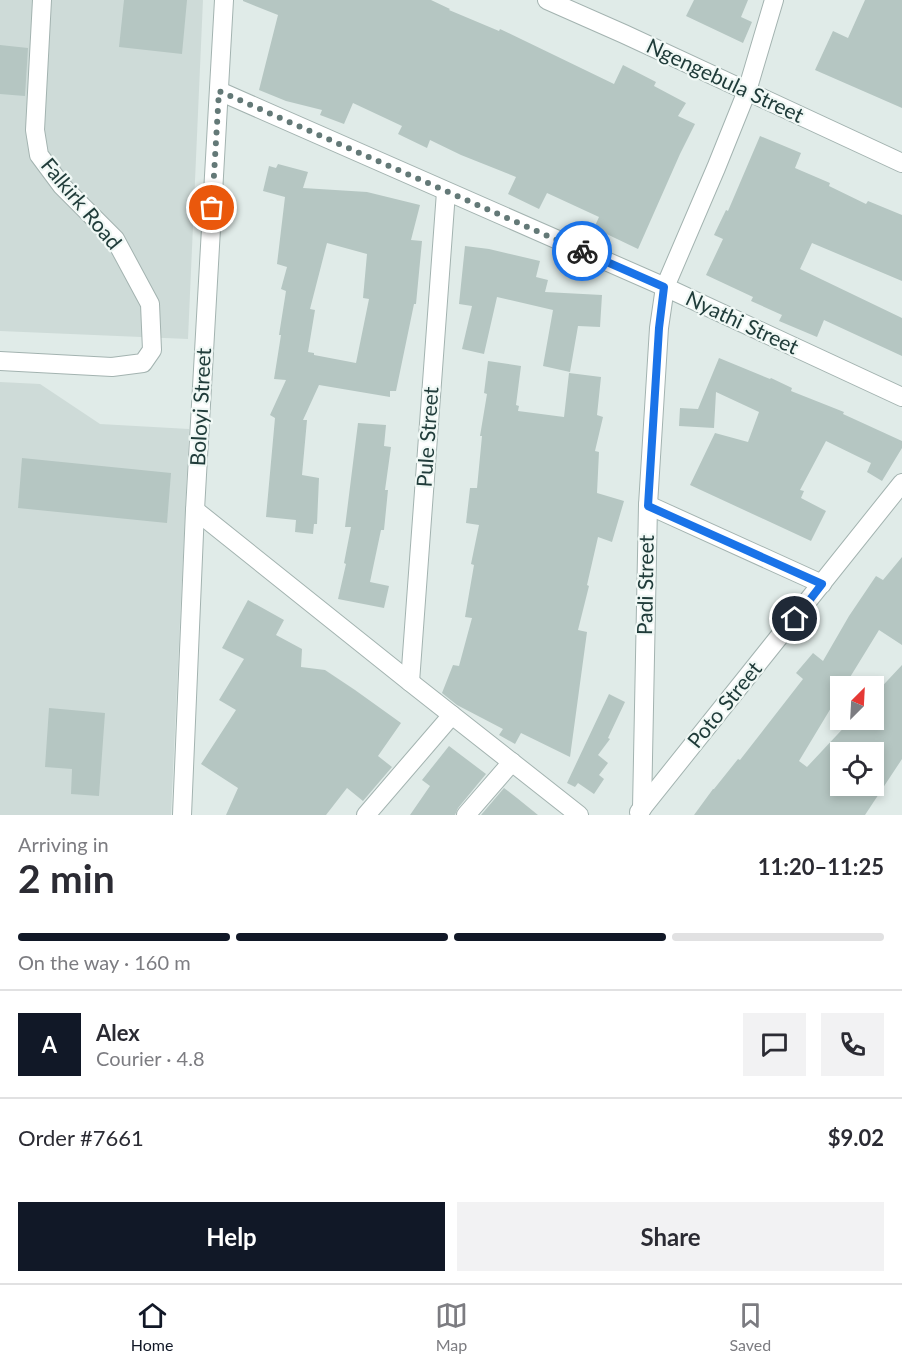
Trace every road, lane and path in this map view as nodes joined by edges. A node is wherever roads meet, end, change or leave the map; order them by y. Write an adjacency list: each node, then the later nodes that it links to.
1 (42, 0): 10 (street, Falkirk Road)
2 (224, 0): 5 (street, Boloyi Street)
3 (547, 0): 6 (street, Ngengebula Street)
4 (774, 0): 6 (street, Padi Street)
5 (219, 91): 8 (street, Nyathi Street); 14 (street, Boloyi Street)
6 (747, 91): 7 (street, Ngengebula Street); 9 (street, Padi Street)
7 (902, 163)
8 (446, 192): 9 (street, Nyathi Street); 16 (street, Pule Street)
9 (664, 287): 11 (street, Nyathi Street); 13 (street, Padi Street)
10 (0, 361)
11 (902, 396)
12 (902, 483): 15 (street, Poto Street)
13 (648, 506): 15 (street); 19 (street, Padi Street)
14 (195, 510): 16 (street); 20 (street, Boloyi Street)
15 (822, 584): 19 (street, Poto Street)
16 (410, 682): 17 (street)
17 (452, 715): 18 (street); 21 (street)
18 (512, 762): 22 (street); 23 (street)
19 (640, 812)
20 (182, 815)
21 (366, 815)
22 (466, 815)
23 (579, 815)

